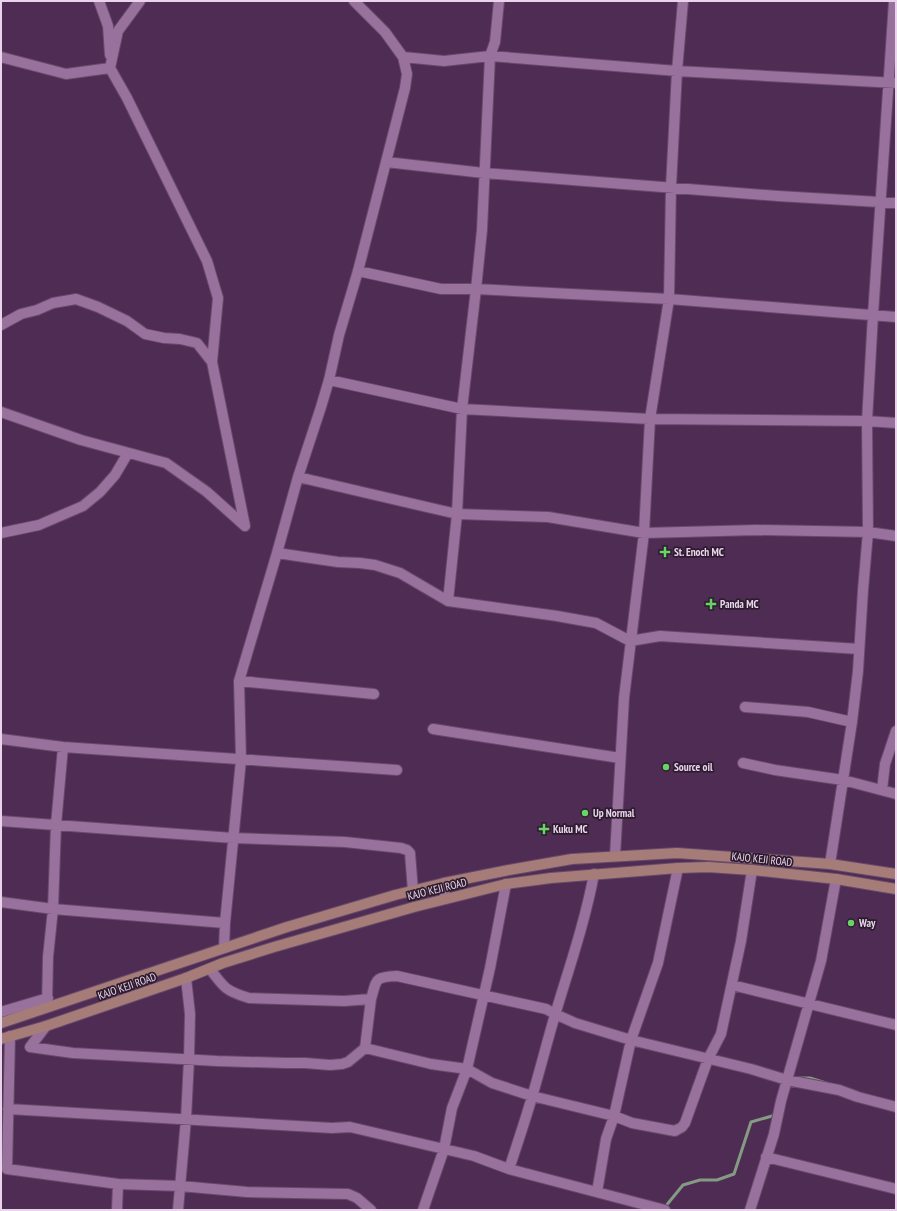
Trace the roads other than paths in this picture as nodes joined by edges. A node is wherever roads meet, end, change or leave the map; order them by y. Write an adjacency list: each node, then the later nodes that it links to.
1 (99, 1): 10 (street)
2 (140, 1): 10 (street)
3 (354, 1): 9 (street)
4 (499, 1): 7 (street)
5 (683, 1): 11 (street)
6 (894, 1): 12 (street)
7 (490, 56): 9 (street); 11 (street); 14 (street)
8 (1, 57): 10 (street)
9 (403, 57): 13 (street)
10 (110, 68): 24 (street)
11 (677, 71): 12 (street); 15 (street)
12 (892, 83): 16 (street)
13 (386, 162): 14 (street); 18 (street)
14 (484, 173): 15 (street); 19 (street)
15 (671, 188): 16 (street); 20 (street)
16 (880, 202): 17 (street); 21 (street)
17 (896, 203)
18 (358, 271): 19 (street); 25 (street)
19 (476, 289): 20 (street); 26 (street)
20 (669, 299): 21 (street); 28 (street)
21 (873, 315): 22 (street); 29 (street)
22 (896, 317)
23 (1, 325): 24 (street)
24 (212, 362): 31 (street)
25 (329, 380): 26 (street); 32 (street)
26 (462, 409): 28 (street); 33 (street)
27 (1, 412): 31 (street)
28 (650, 419): 29 (street); 36 (street)
29 (867, 422): 30 (street); 34 (street)
30 (896, 423)
31 (128, 453): 35 (street)
32 (298, 477): 33 (street); 38 (street)
33 (457, 514): 36 (street); 39 (street)
34 (868, 532): 36 (street); 37 (street); 41 (street)
35 (1, 533)
36 (644, 533): 40 (street)
37 (896, 536)
38 (277, 553): 39 (street); 42 (street)
39 (448, 602): 40 (street)
40 (630, 641): 41 (street); 51 (street)
41 (859, 648): 45 (street)
42 (239, 681): 43 (street); 52 (street)
43 (374, 694)
44 (746, 707): 45 (street)
45 (852, 722): 55 (street)
46 (433, 729): 51 (street)
47 (896, 731): 50 (street)
48 (1, 739): 49 (street)
49 (63, 747): 52 (street); 59 (street)
50 (892, 752): 56 (street)
51 (620, 758): 61 (street)
52 (241, 760): 54 (street); 60 (street)
53 (743, 763): 55 (street)
54 (397, 770)
55 (843, 780): 56 (street); 62 (street)
56 (882, 790): 57 (street)
57 (896, 794)
58 (1, 821): 59 (street)
59 (56, 825): 60 (street); 74 (street)
60 (233, 838): 71 (street); 75 (street)
61 (615, 856): 62 (main road, KAJO KEJI ROAD); 68 (main road, KAJO KEJI ROAD)
62 (830, 864): 66 (main road, KAJO KEJI ROAD)
63 (678, 868): 64 (main road, KAJO KEJI ROAD); 65 (main road, KAJO KEJI ROAD); 90 (street)
64 (752, 870): 67 (main road, KAJO KEJI ROAD); 79 (street)
65 (594, 874): 69 (main road, KAJO KEJI ROAD); 85 (street)
66 (896, 874)
67 (836, 879): 70 (main road, KAJO KEJI ROAD); 83 (street)
68 (444, 883): 71 (main road, KAJO KEJI ROAD); 72 (street)
69 (506, 884): 72 (main road, KAJO KEJI ROAD); 80 (street)
70 (896, 889)
71 (413, 891): 76 (main road, KAJO KEJI ROAD)
72 (445, 899): 77 (main road, KAJO KEJI ROAD)
73 (1, 902): 74 (street)
74 (53, 909): 75 (street); 82 (street)
75 (225, 923): 76 (street)
76 (224, 948): 82 (main road, KAJO KEJI ROAD)
77 (210, 969): 78 (main road, KAJO KEJI ROAD); 81 (street)
78 (186, 978): 88 (main road, KAJO KEJI ROAD); 92 (street)
79 (732, 985): 83 (street); 93 (street)
80 (484, 996): 81 (street); 85 (street); 94 (street)
81 (371, 999): 91 (street)
82 (47, 1003): 84 (street); 86 (main road, KAJO KEJI ROAD)
83 (809, 1003): 87 (street); 95 (street)
84 (1, 1012)
85 (555, 1014): 90 (street); 96 (street)
86 (1, 1023)
87 (896, 1025)
88 (46, 1026): 89 (main road, KAJO KEJI ROAD); 92 (street)
89 (5, 1037): 98 (street)
90 (630, 1040): 93 (street); 99 (street)
91 (364, 1048): 92 (street); 94 (street)
92 (189, 1059): 100 (street)
93 (708, 1060): 95 (street); 99 (street)
94 (467, 1069): 96 (street); 101 (street)
95 (787, 1080): 97 (street); 102 (street)
96 (532, 1096): 99 (street); 104 (street)
97 (896, 1107)
98 (8, 1109): 100 (street); 103 (street)
99 (614, 1116): 108 (street)
100 (186, 1119): 101 (street); 106 (street)
101 (444, 1149): 104 (street); 112 (street)
102 (766, 1157): 107 (street); 114 (street)
103 (4, 1169): 105 (street)
104 (509, 1169): 108 (street)
105 (118, 1184): 106 (street); 109 (street)
106 (180, 1186): 110 (street); 111 (street)
107 (896, 1189)
108 (597, 1192): 113 (street)
109 (117, 1210)
110 (178, 1210)
111 (371, 1210)
112 (423, 1210)
113 (665, 1210)
114 (750, 1210)

